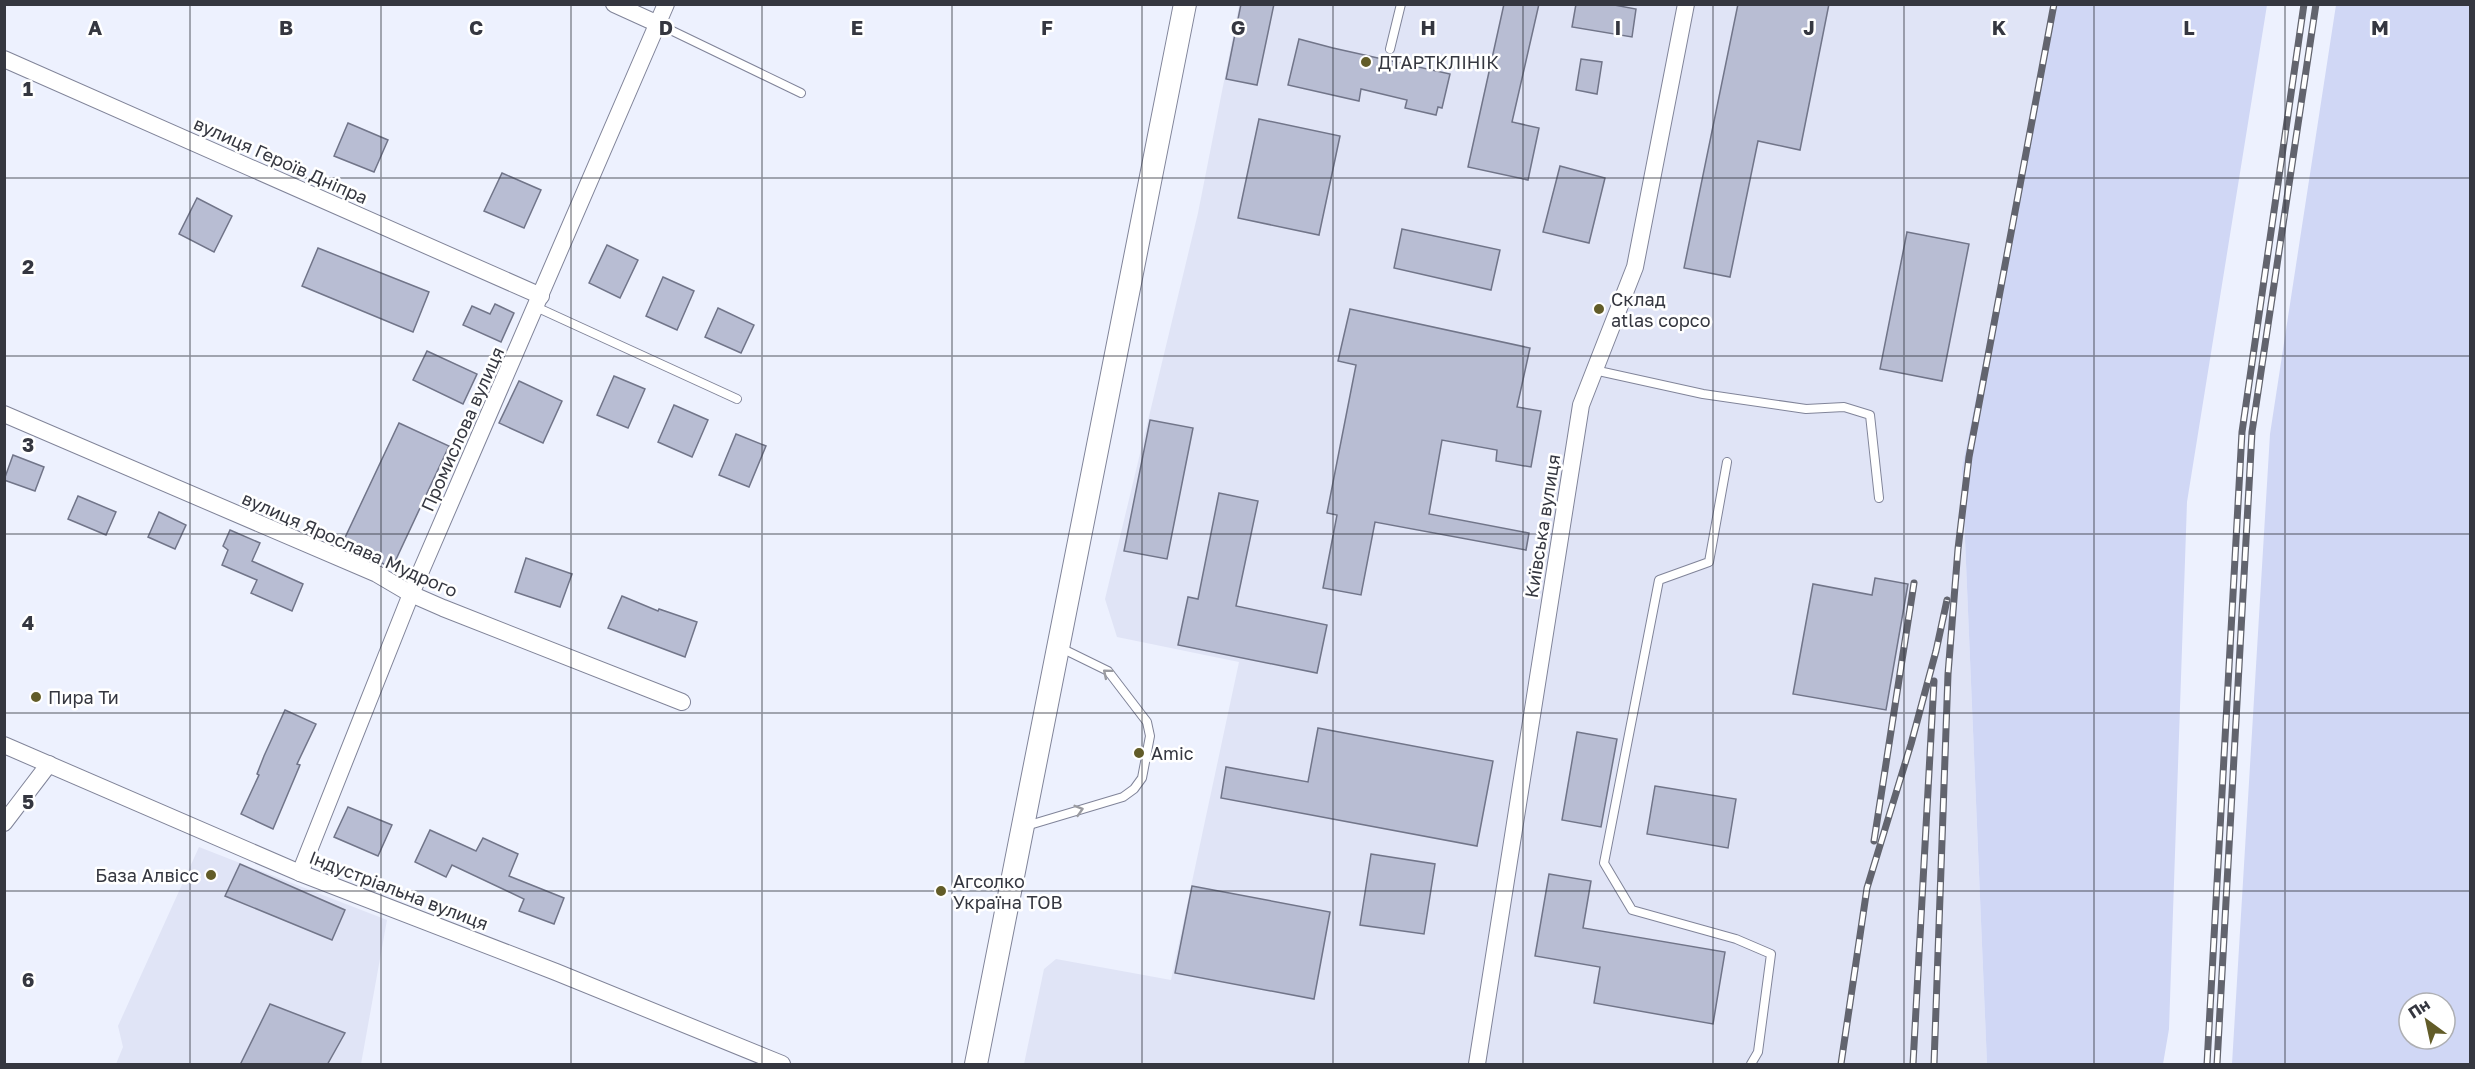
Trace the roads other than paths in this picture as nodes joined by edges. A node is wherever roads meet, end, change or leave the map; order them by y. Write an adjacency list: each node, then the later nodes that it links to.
1 (614, 4): 6 (street)
2 (666, 4): 6 (street, Промислова вулиця)
3 (1185, 4): 17 (main road)
4 (1401, 4): 7 (lane)
5 (1686, 4): 11 (street, Київська вулиця)
6 (658, 24): 9 (lane); 10 (street, Промислова вулиця)
7 (1390, 49)
8 (4, 59): 10 (street, вулиця Героїв Дніпра)
9 (801, 93)
10 (539, 302): 12 (lane); 16 (street, Промислова вулиця)
11 (1594, 370): 15 (lane); 26 (street, Київська вулиця)
12 (737, 399)
13 (4, 414): 16 (street, вулиця Ярослава Мудрого)
14 (1727, 462): 27 (lane)
15 (1879, 498)
16 (411, 594): 18 (street, вулиця Ярослава Мудрого); 23 (street, Промислова вулиця)
17 (1058, 647): 22 (main road); 22 (lane, one-way to 17)
18 (682, 702)
19 (4, 746): 20 (street, Індустріальна вулиця)
20 (49, 764): 21 (street); 23 (street, Індустріальна вулиця)
21 (4, 822)
22 (1023, 827): 25 (main road)
23 (300, 873): 24 (street, Індустріальна вулиця)
24 (782, 1065)
25 (975, 1065)
26 (1477, 1065)
27 (1751, 1065)

